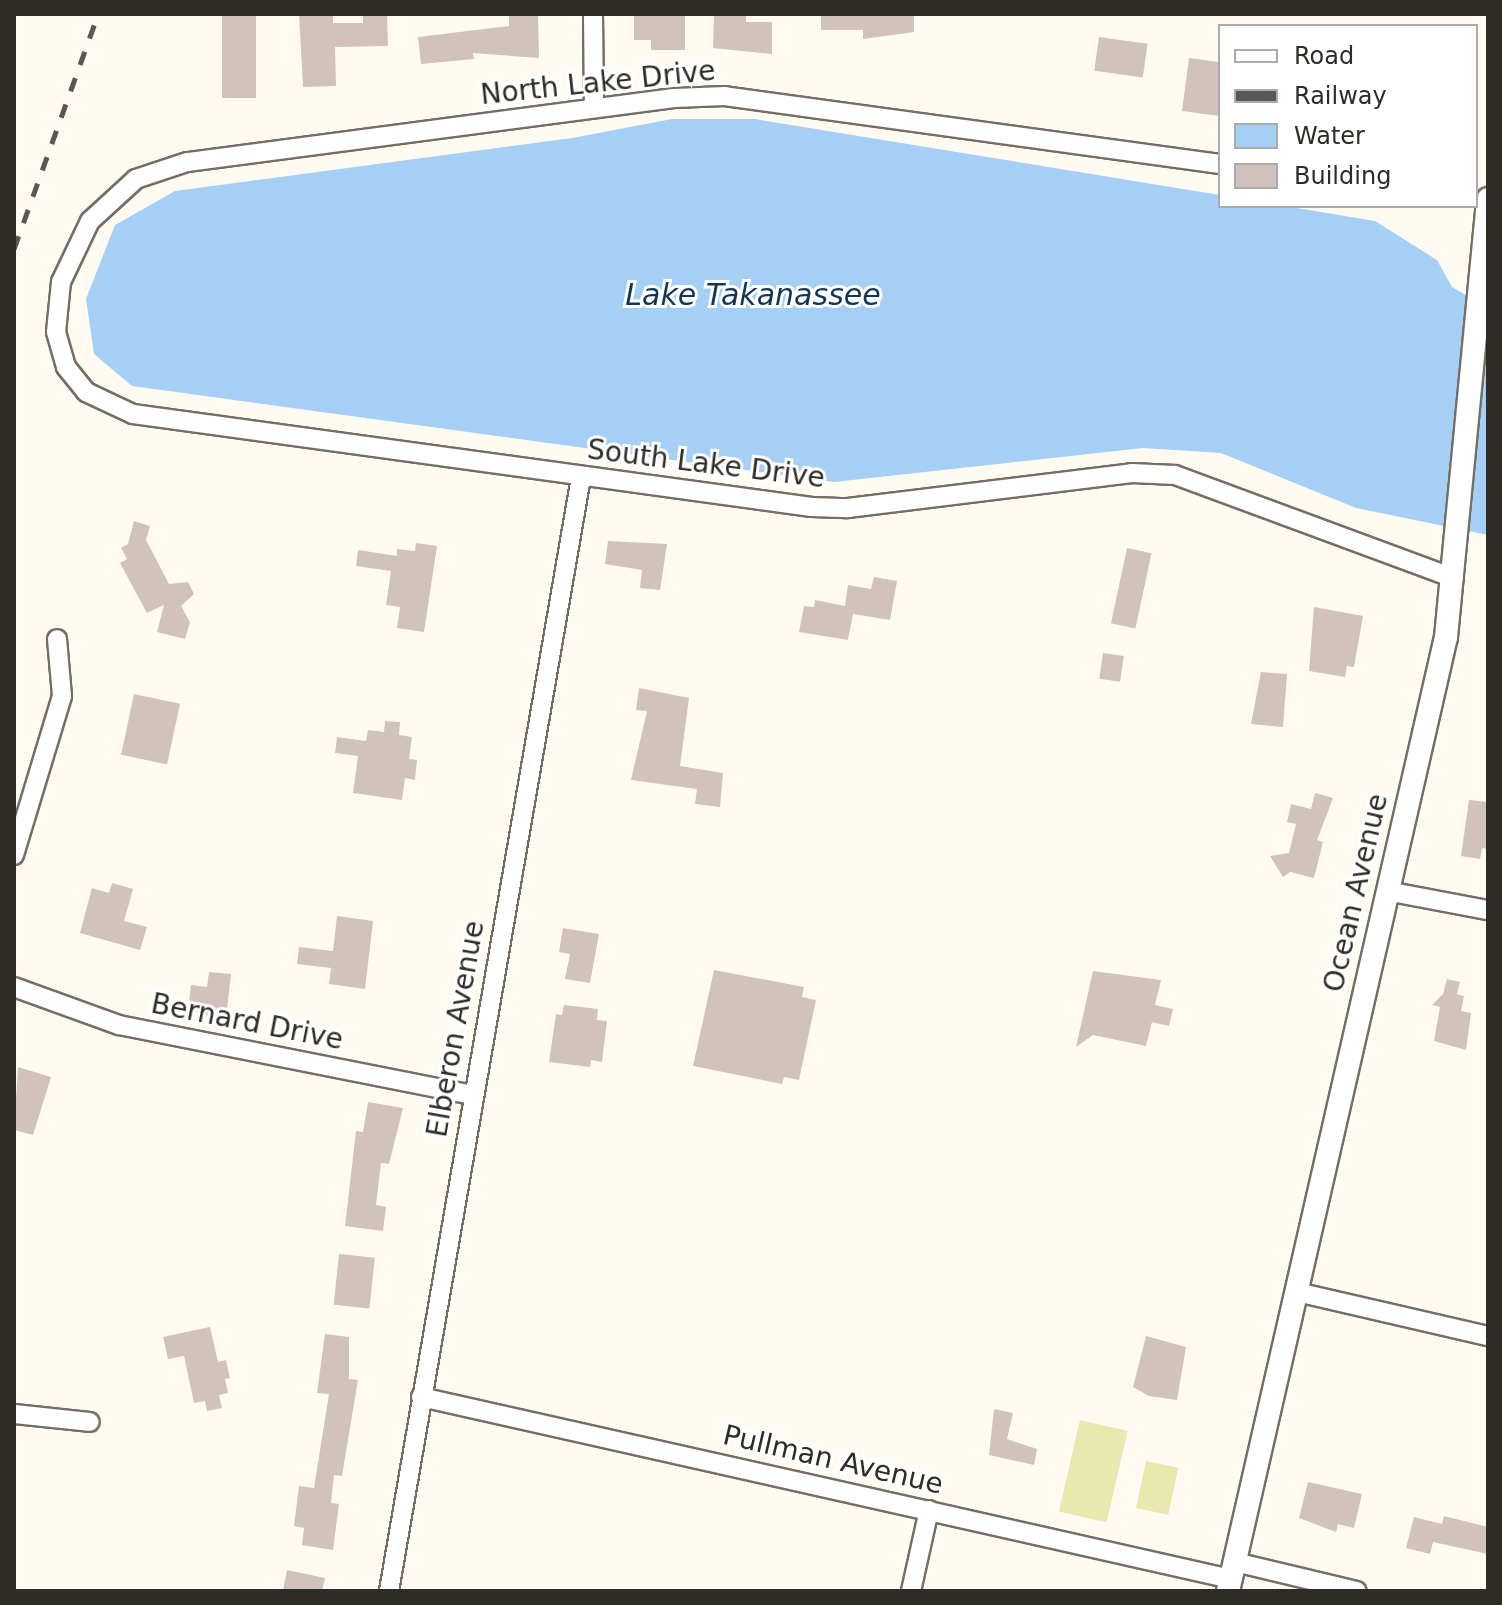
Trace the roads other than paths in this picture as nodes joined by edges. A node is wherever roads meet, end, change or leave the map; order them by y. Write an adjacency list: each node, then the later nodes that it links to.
1 (593, 14): 2 (street)
2 (594, 108): 3 (street, North Lake Drive); 5 (street, North Lake Drive)
3 (1218, 164)
4 (1488, 202): 7 (street, Ocean Avenue)
5 (71, 258): 6 (street, South Lake Drive)
6 (581, 477): 7 (street, South Lake Drive); 13 (street, Elberon Avenue)
7 (1454, 578): 10 (street, Ocean Avenue)
8 (57, 639): 9 (street)
9 (14, 855)
10 (1387, 891): 11 (street); 14 (street, Ocean Avenue)
11 (1488, 910)
12 (14, 987): 13 (street, Bernard Drive)
13 (473, 1095): 16 (street, Elberon Avenue)
14 (1297, 1292): 15 (street); 20 (street, Ocean Avenue)
15 (1488, 1336)
16 (421, 1397): 19 (street, Pullman Avenue); 21 (street, Elberon Avenue)
17 (14, 1414): 18 (street)
18 (90, 1422)
19 (929, 1510): 20 (street, Pullman Avenue); 22 (street)
20 (1231, 1578): 23 (street, Pullman Avenue)
21 (389, 1591)
22 (911, 1591)
23 (1357, 1591)

